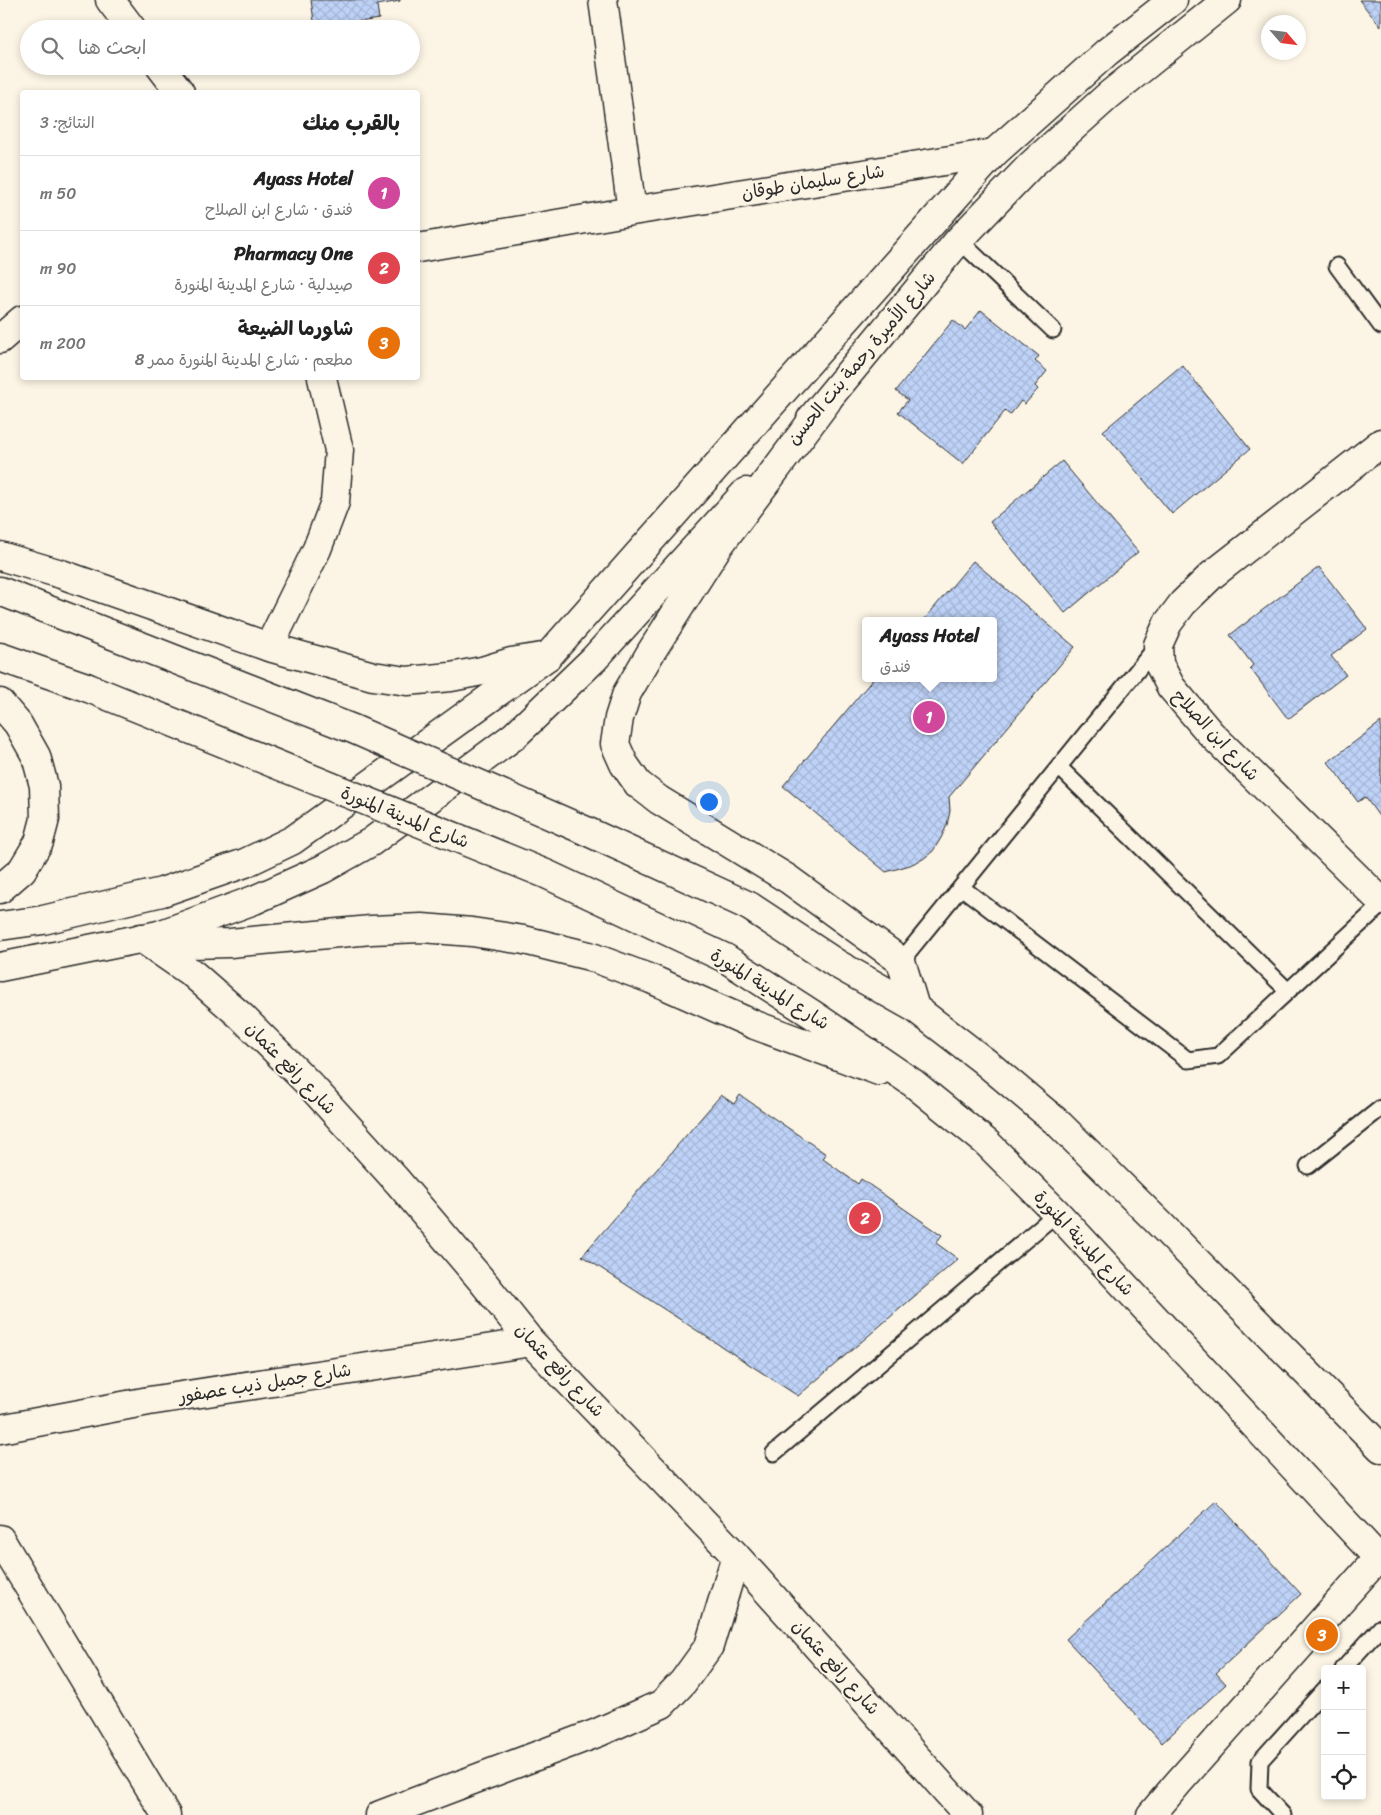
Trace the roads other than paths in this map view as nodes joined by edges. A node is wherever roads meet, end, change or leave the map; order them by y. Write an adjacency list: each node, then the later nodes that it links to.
1 (110, 0): 5 (street)
2 (604, 0): 9 (street)
3 (1173, 0): 8 (street, شارع الأميرة رحمة بنت الحسن)
4 (1227, 0): 10 (street, شارع الأميرة رحمة بنت الحسن)
5 (125, 20)
6 (167, 75): 7 (street)
7 (178, 90)
8 (994, 153): 9 (street, شارع سليمان طوقان); 24 (street, شارع الأميرة رحمة بنت الحسن)
9 (632, 211): 11 (street, شارع سليمان طوقان)
10 (959, 240): 15 (lane); 18 (street, شارع الأميرة رحمة بنت الحسن)
11 (420, 248)
12 (1337, 266): 14 (lane)
13 (20, 322): 16 (street)
14 (1381, 326)
15 (1052, 330)
16 (0, 339)
17 (322, 380): 23 (street)
18 (828, 401): 32 (street, شارع الأميرة رحمة بنت الحسن); 33 (street)
19 (1381, 443): 22 (street)
20 (0, 556): 23 (street)
21 (0, 591): 36 (street, bridge)
22 (1158, 645): 27 (lane); 30 (street, شارع ابن الصلاح)
23 (269, 647): 24 (street)
24 (548, 656): 31 (street, شارع الأميرة رحمة بنت الحسن)
25 (0, 657): 37 (street, شارع المدينة المنورة, bridge)
26 (0, 703): 29 (street)
27 (1059, 767): 28 (lane); 35 (lane)
28 (961, 887): 33 (lane); 35 (lane)
29 (0, 889)
30 (1381, 903): 35 (lane)
31 (0, 926)
32 (150, 936): 34 (street, شارع الأميرة رحمة بنت الحسن); 37 (street); 41 (street, شارع رافع عثمان)
33 (901, 961): 36 (street)
34 (0, 967)
35 (1288, 991)
36 (915, 1008): 43 (street)
37 (913, 1083): 40 (street, شارع المدينة المنورة)
38 (1381, 1108): 39 (lane)
39 (1308, 1166)
40 (1057, 1213): 44 (lane); 47 (street, شارع المدينة المنورة)
41 (532, 1342): 42 (street, شارع جميل ذيب عصفور); 46 (street, شارع رافع عثمان)
42 (0, 1429)
43 (1381, 1448)
44 (774, 1453)
45 (0, 1539): 51 (street)
46 (736, 1556): 52 (street); 53 (street, شارع رافع عثمان)
47 (1380, 1559): 54 (street)
48 (1379, 1634): 49 (lane)
49 (1348, 1665)
50 (1321, 1694): 55 (lane)
51 (166, 1815)
52 (380, 1815)
53 (968, 1815)
54 (1151, 1815)
55 (1283, 1815)

